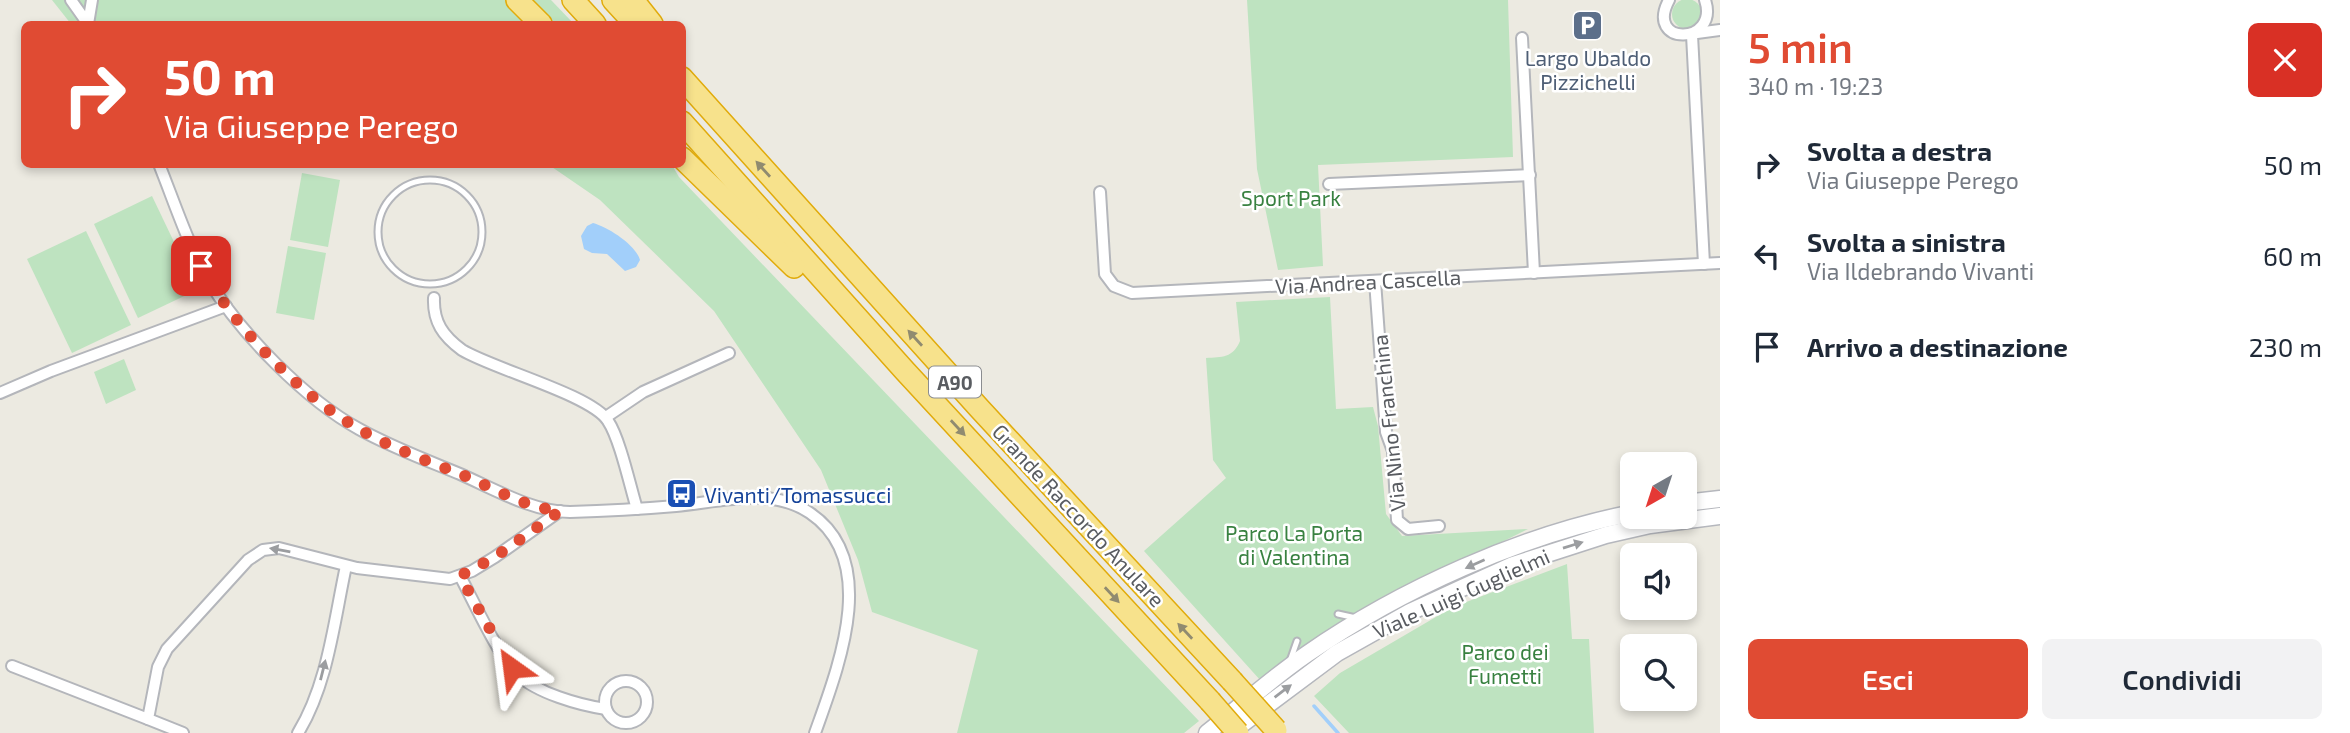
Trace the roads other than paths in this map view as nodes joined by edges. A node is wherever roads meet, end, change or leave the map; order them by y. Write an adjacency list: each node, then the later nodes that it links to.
1 (71, 0): 9 (street)
2 (92, 0): 10 (street)
3 (517, 0): 11 (highway)
4 (573, 0): 12 (highway)
5 (613, 0): 13 (highway)
6 (633, 0): 14 (highway)
7 (1669, 0): 16 (street)
8 (1709, 3): 16 (street)
9 (86, 21)
10 (88, 21)
11 (538, 21)
12 (592, 21)
13 (632, 21)
14 (650, 21)
15 (1720, 30): 16 (street)
16 (1695, 34): 28 (street)
17 (1522, 38): 24 (street)
18 (686, 75): 20 (highway)
19 (686, 82): 20 (highway, Grande Raccordo Anulare / A90)
20 (702, 100): 54 (highway, Grande Raccordo Anulare / A90, one-way to 20, bridge)
21 (686, 126): 35 (highway, Grande Raccordo Anulare / A90)
22 (686, 162): 35 (highway)
23 (161, 168): 33 (street)
24 (1530, 175): 25 (street); 29 (street)
25 (1329, 184)
26 (1100, 192): 30 (street, Via Andrea Cascella)
27 (1720, 263): 28 (street, Via Andrea Cascella)
28 (1704, 264): 29 (street, Via Andrea Cascella)
29 (1534, 273): 30 (street, Via Andrea Cascella)
30 (1375, 281): 44 (street, Via Nino Franchina)
31 (434, 283): 31 (lane); 32 (lane)
32 (434, 298): 37 (street)
33 (226, 306): 36 (street); 41 (street)
34 (729, 353): 37 (street)
35 (905, 371): 60 (highway, Grande Raccordo Anulare / A90, one-way to 60, bridge)
36 (0, 393)
37 (606, 417): 40 (street)
38 (1720, 499): 39 (street)
39 (1698, 502)
40 (637, 509): 41 (street); 57 (street)
41 (560, 511): 46 (street)
42 (1620, 515): 48 (street, Viale Luigi Guglielmi, one-way to 48)
43 (1720, 516): 59 (street, Viale Luigi Guglielmi, one-way to 43)
44 (1439, 526)
45 (346, 566): 46 (street); 53 (street, one-way to 53); 56 (street, one-way to 45)
46 (460, 576): 52 (street)
47 (1338, 614): 48 (lane)
48 (1363, 620): 51 (street, Viale Luigi Guglielmi)
49 (1297, 641): 51 (lane)
50 (12, 666): 53 (street)
51 (1286, 670): 58 (street, Viale Luigi Guglielmi)
52 (606, 709): 52 (street)
53 (148, 719): 55 (street)
54 (1278, 731)
55 (183, 733)
56 (298, 733)
57 (815, 733)
58 (1207, 733)
59 (1230, 733)
60 (1238, 733)

